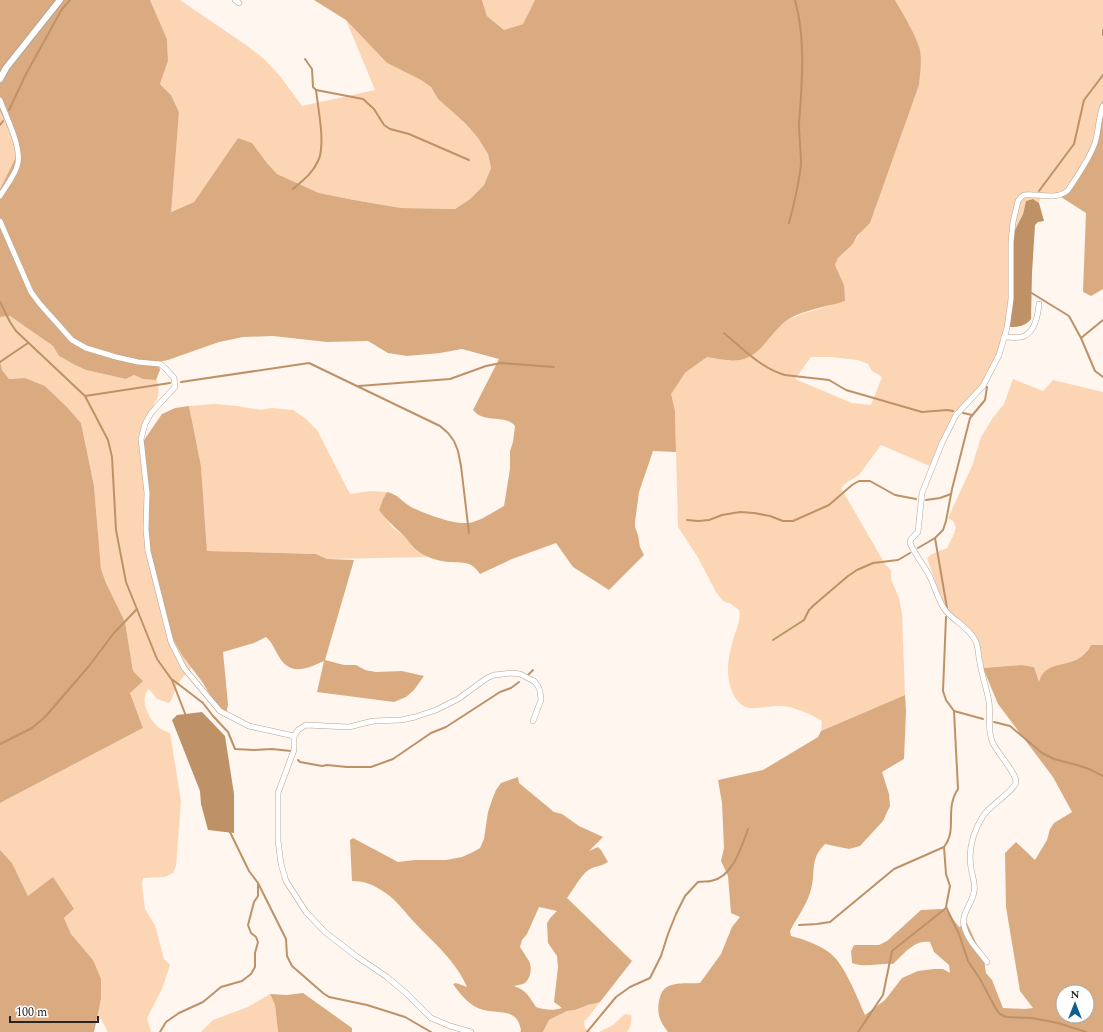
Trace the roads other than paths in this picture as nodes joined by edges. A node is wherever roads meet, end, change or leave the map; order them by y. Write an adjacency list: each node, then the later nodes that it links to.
1 (60, 0): 2 (street)
2 (0, 78)
3 (0, 100): 5 (street)
4 (1103, 106): 8 (street)
5 (0, 196)
6 (0, 221): 10 (street)
7 (1039, 304): 8 (street)
8 (1004, 337): 11 (street)
9 (533, 721): 10 (street)
10 (294, 736): 12 (street)
11 (987, 962)
12 (471, 1032)

